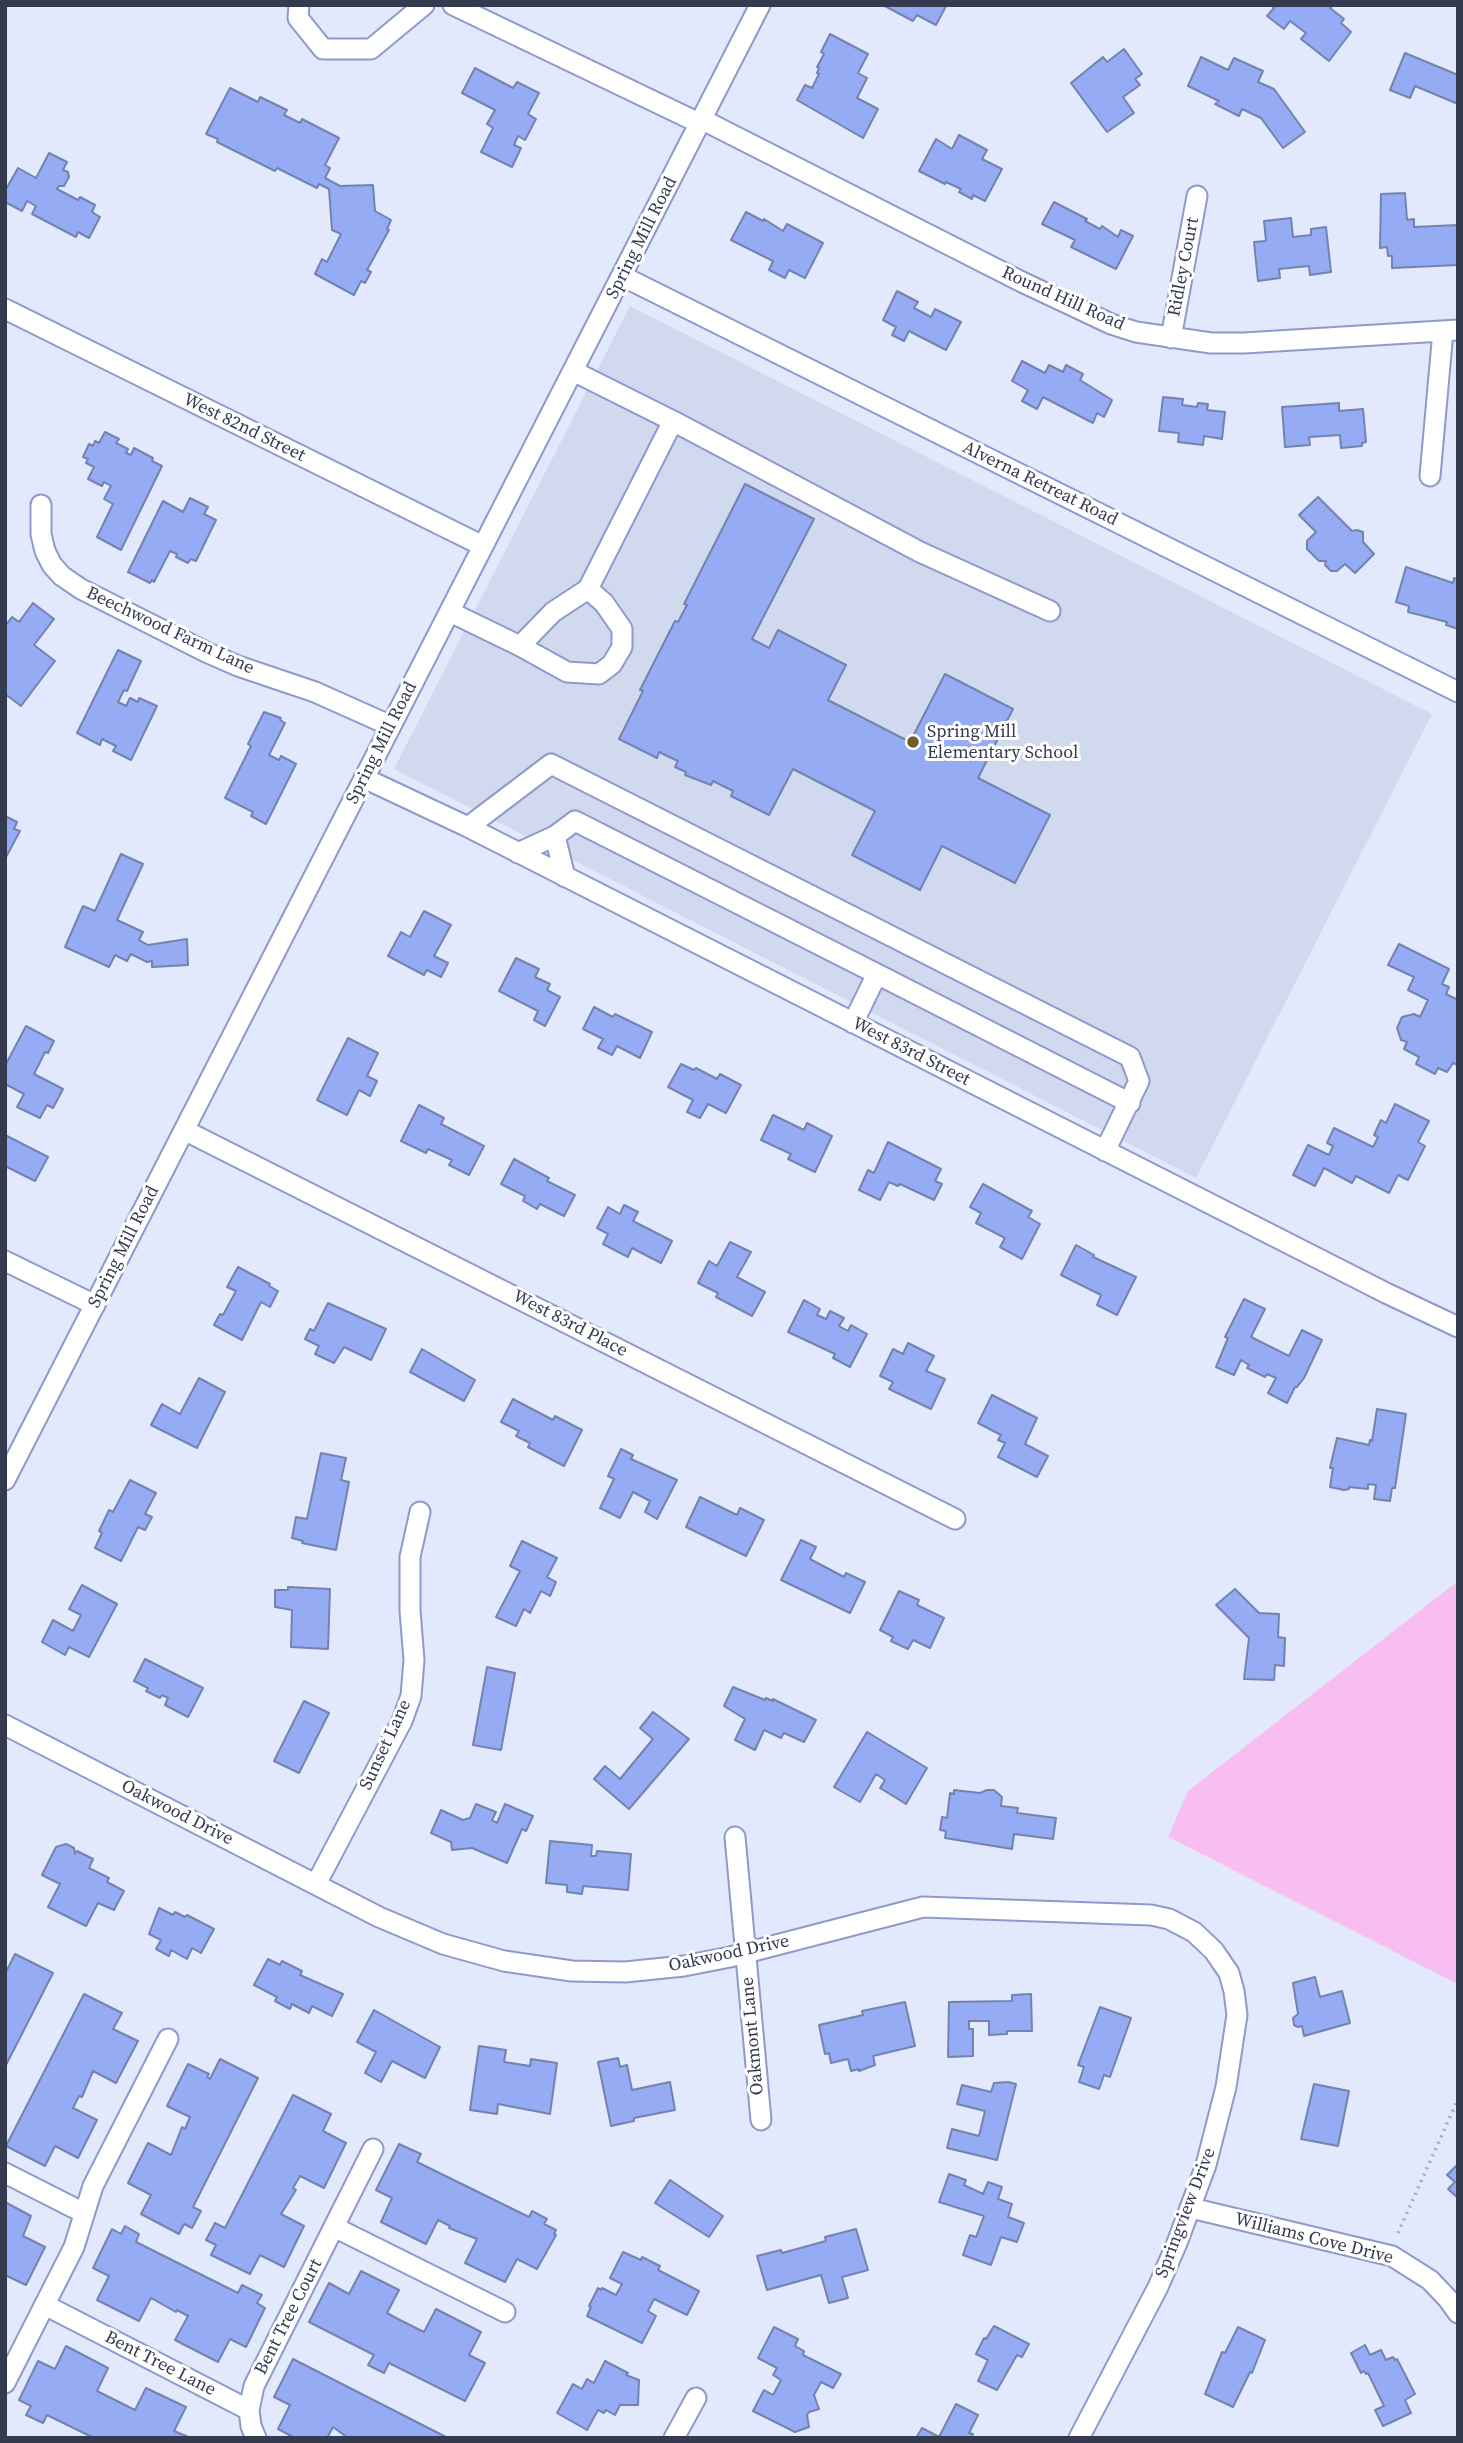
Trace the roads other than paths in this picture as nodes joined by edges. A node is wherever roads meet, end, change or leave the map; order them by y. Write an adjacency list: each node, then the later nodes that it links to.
1 (299, 5): 2 (street)
2 (424, 5)
3 (453, 5): 5 (street, Round Hill Road)
4 (760, 5): 5 (street, Spring Mill Road)
5 (702, 122): 7 (street, Spring Mill Road); 10 (street, Round Hill Road)
6 (1198, 196): 10 (street, Ridley Court)
7 (622, 276): 11 (street, Spring Mill Road); 20 (street, Alverna Retreat Road)
8 (5, 309): 15 (street, West 82nd Street)
9 (1450, 330): 10 (street, Round Hill Road); 13 (street)
10 (1171, 338)
11 (573, 371): 12 (street); 15 (street, Spring Mill Road)
12 (673, 421): 16 (street); 17 (street)
13 (1430, 476)
14 (41, 505): 21 (street, Beechwood Farm Lane)
15 (483, 547): 18 (street, Spring Mill Road)
16 (588, 589): 19 (street); 19 (street)
17 (1049, 611)
18 (450, 612): 19 (street); 21 (street, Spring Mill Road)
19 (520, 646)
20 (1458, 692)
21 (391, 726): 22 (street, Spring Mill Road)
22 (364, 778): 23 (street, West 83rd Street); 30 (street, Spring Mill Road)
23 (468, 828): 25 (street, West 83rd Street); 29 (street)
24 (555, 836): 25 (street); 26 (street); 27 (street)
25 (518, 853): 26 (street, West 83rd Street)
26 (565, 877): 28 (street, West 83rd Street)
27 (877, 974): 28 (street); 29 (street)
28 (853, 1023): 31 (street, West 83rd Street)
29 (1130, 1103): 31 (street)
30 (184, 1130): 33 (street, Spring Mill Road); 37 (street, West 83rd Place)
31 (1105, 1151): 34 (street, West 83rd Street)
32 (5, 1261): 33 (street)
33 (95, 1305): 35 (street, Spring Mill Road)
34 (1458, 1327)
35 (5, 1480)
36 (420, 1512): 40 (street, Sunset Lane)
37 (955, 1519)
38 (5, 1725): 40 (street, Oakwood Drive)
39 (735, 1837): 41 (street, Oakmont Lane)
40 (316, 1885): 41 (street, Oakwood Drive)
41 (746, 1953): 42 (street, Oakwood Drive); 44 (street, Oakmont Lane)
42 (1229, 1973): 47 (street, Springview Drive)
43 (168, 2039): 48 (street)
44 (761, 2120)
45 (373, 2150): 49 (street, Bent Tree Court)
46 (5, 2173): 48 (street)
47 (1191, 2208): 52 (street, Williams Cove Drive); 58 (street, Springview Drive)
48 (84, 2213): 50 (street)
49 (334, 2227): 51 (street); 55 (street, Bent Tree Court)
50 (45, 2305): 53 (street); 55 (street, Bent Tree Lane)
51 (505, 2312)
52 (1458, 2314)
53 (5, 2383)
54 (695, 2398): 57 (street)
55 (249, 2410): 56 (street)
56 (256, 2438)
57 (674, 2438)
58 (1079, 2438)

